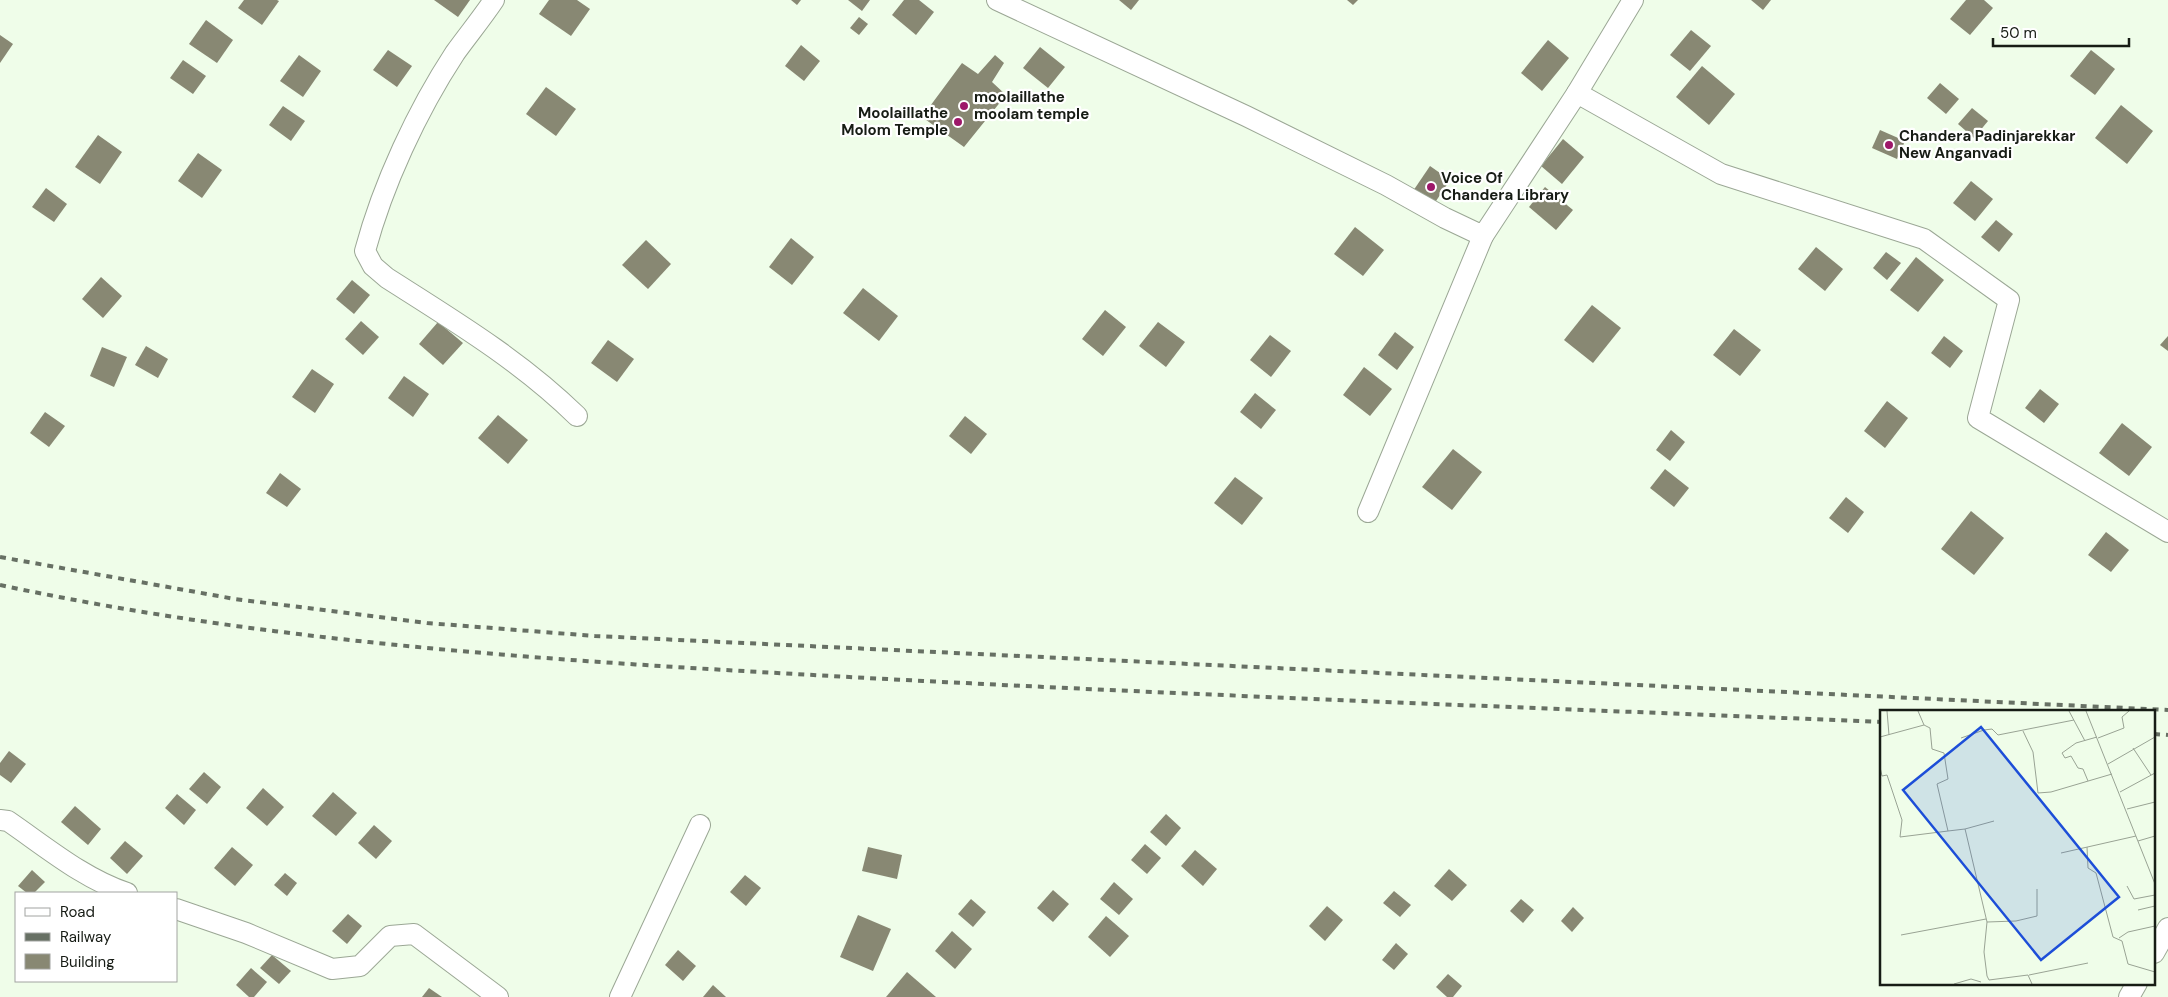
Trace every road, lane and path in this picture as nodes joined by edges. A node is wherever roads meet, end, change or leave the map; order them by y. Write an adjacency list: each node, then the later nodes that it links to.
1 (494, 0): 6 (street)
2 (997, 0): 5 (street)
3 (1633, 0): 4 (street)
4 (1577, 93): 5 (street); 8 (street)
5 (1483, 236): 7 (street)
6 (577, 416)
7 (1368, 512)
8 (2168, 532)
9 (0, 820): 11 (street)
10 (700, 825): 17 (street)
11 (124, 892)
12 (178, 910): 16 (street)
13 (2168, 928): 14 (street)
14 (2156, 949)
15 (2136, 984): 18 (street)
16 (498, 997)
17 (620, 997)
18 (2129, 997)

